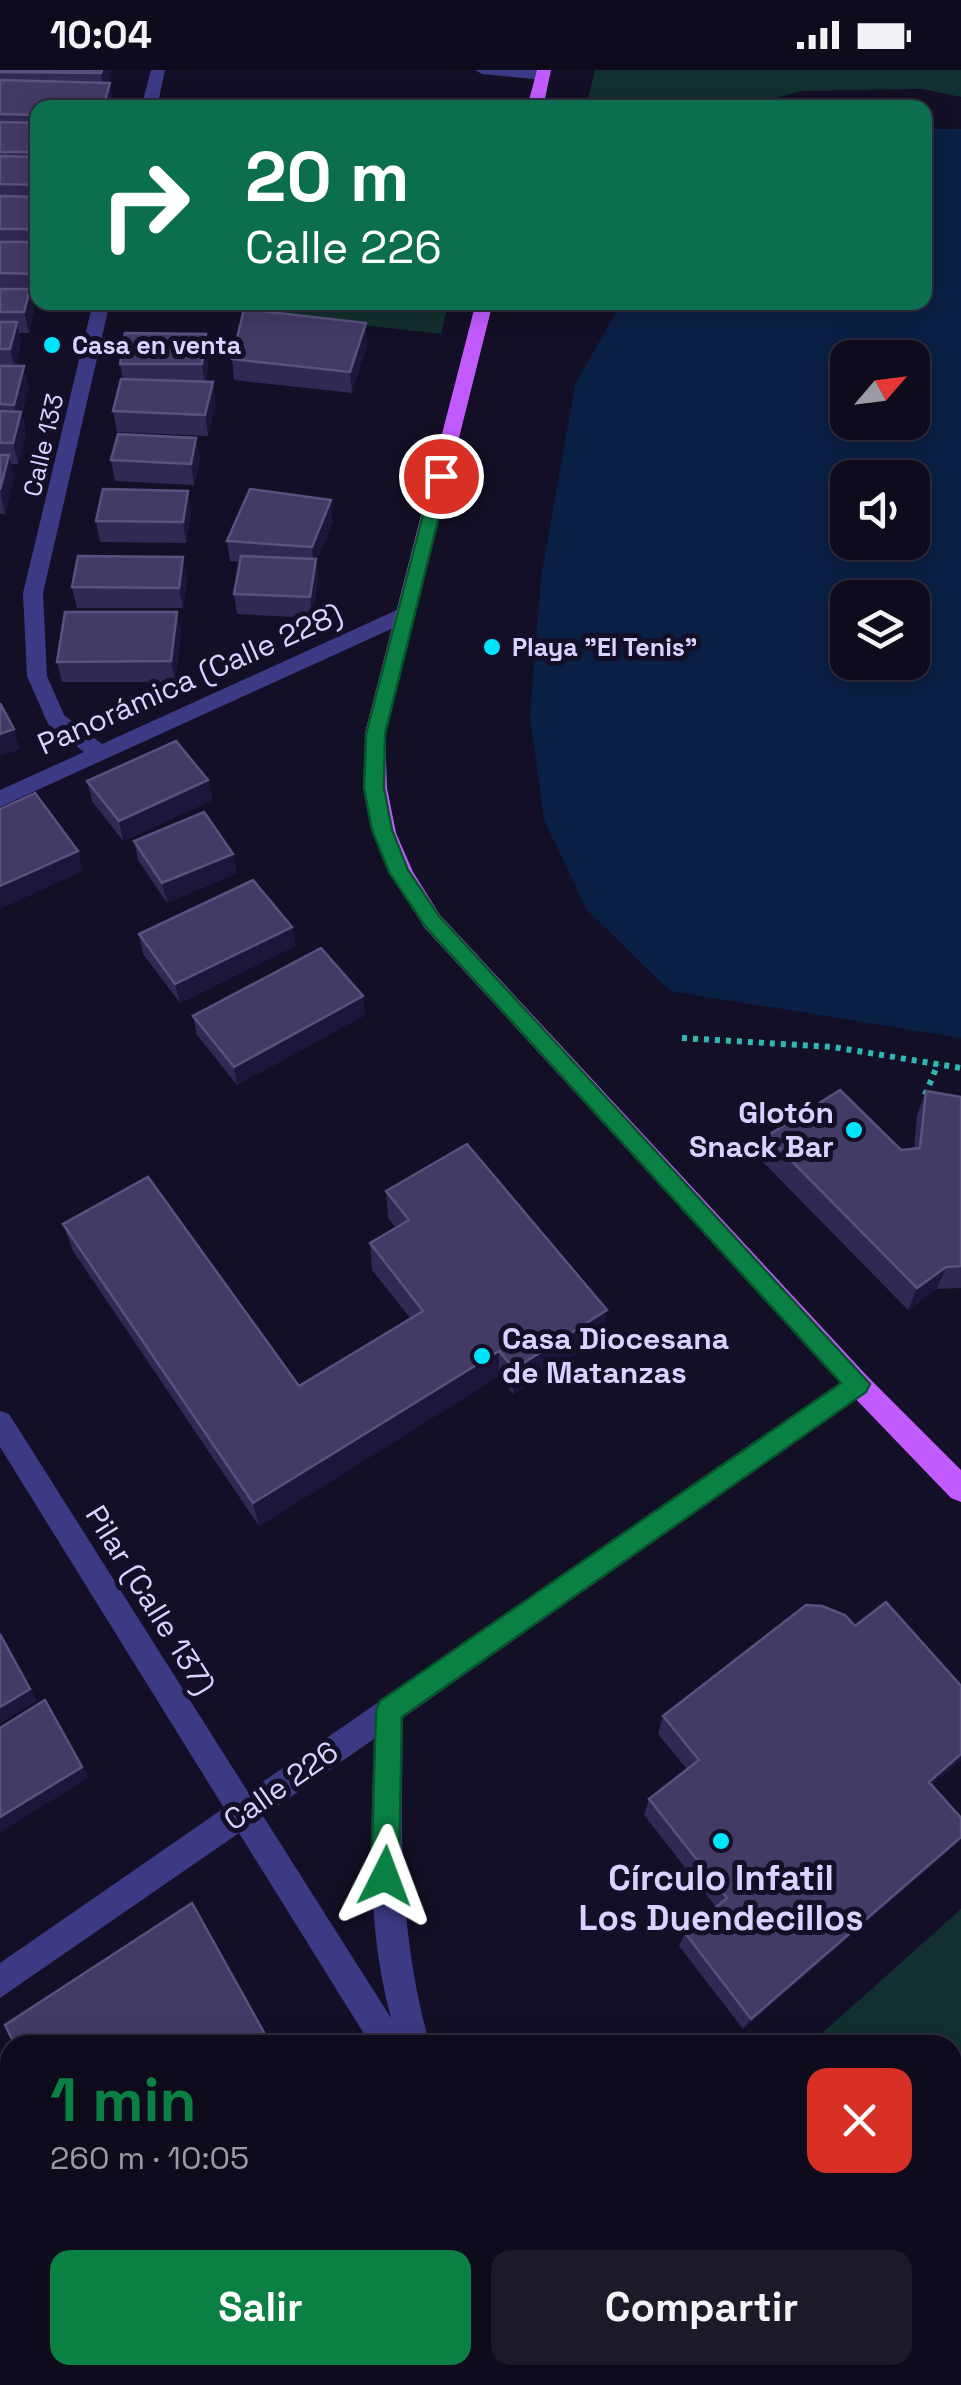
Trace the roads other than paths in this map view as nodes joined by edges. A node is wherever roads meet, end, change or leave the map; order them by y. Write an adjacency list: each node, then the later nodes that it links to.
1 (158, 70): 4 (street)
2 (482, 70): 3 (street)
3 (544, 73): 5 (main road)
4 (151, 100)
5 (537, 100)
6 (100, 310): 9 (street, Calle 133)
7 (483, 310): 8 (main road)
8 (406, 614): 9 (street, Panorámica (Calle 228)); 11 (main road)
9 (100, 753): 10 (street, Panorámica (Calle 228))
10 (0, 798)
11 (858, 1384): 13 (main road); 14 (street, Calle 226)
12 (0, 1423): 15 (street, Pilar (Calle 137))
13 (961, 1489)
14 (389, 1710): 15 (street, Calle 226); 18 (street)
15 (245, 1812): 16 (street, Calle 226); 17 (street, Pilar (Calle 137))
16 (0, 1982)
17 (383, 2035)
18 (411, 2035)

